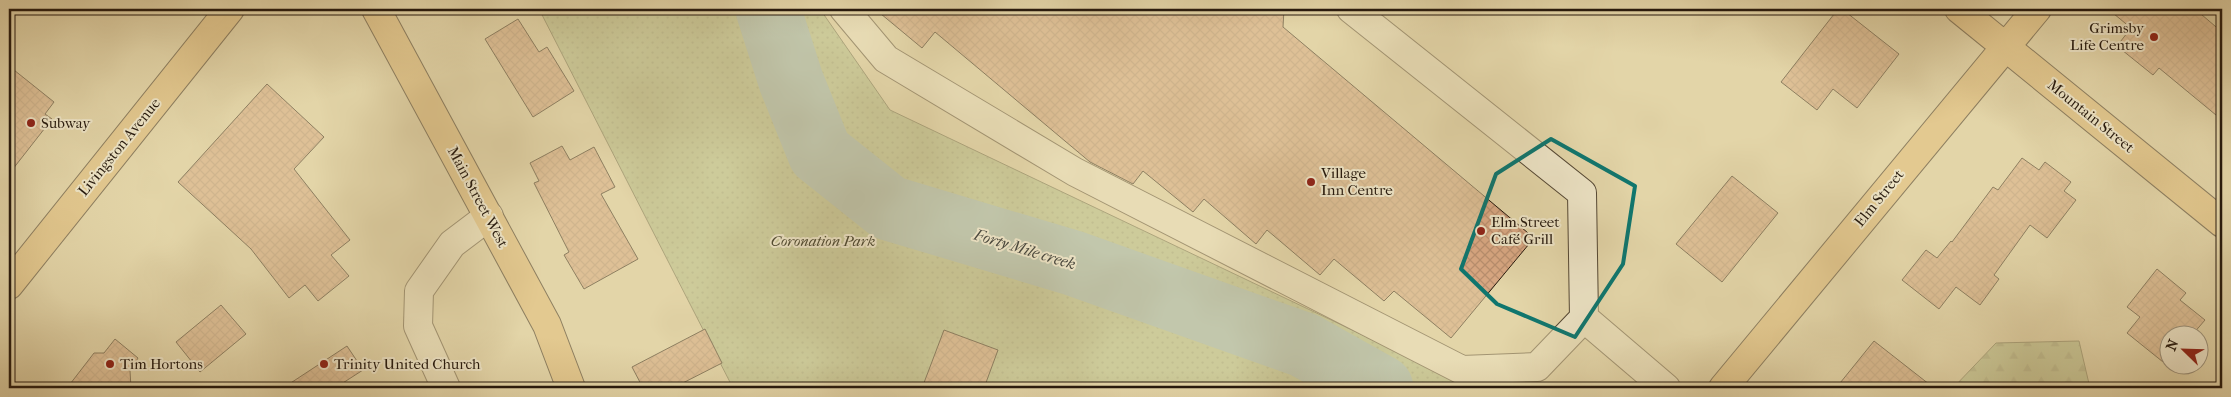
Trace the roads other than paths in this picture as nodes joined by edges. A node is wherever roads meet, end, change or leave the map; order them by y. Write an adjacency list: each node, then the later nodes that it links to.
1 (230, 9): 10 (main road, Livingston Avenue)
2 (376, 9): 8 (main road, Main Street West)
3 (844, 9): 11 (lane)
4 (1350, 9): 11 (lane)
5 (1960, 9): 7 (main road, Mountain Street)
6 (2037, 9): 7 (main road, Elm Street)
7 (2004, 46): 9 (main road, Mountain Street); 15 (main road, Elm Street)
8 (489, 216): 12 (lane); 13 (main road, Main Street West)
9 (2222, 223)
10 (9, 285)
11 (1584, 318): 14 (lane)
12 (446, 388)
13 (572, 388)
14 (1666, 388)
15 (1723, 388)

